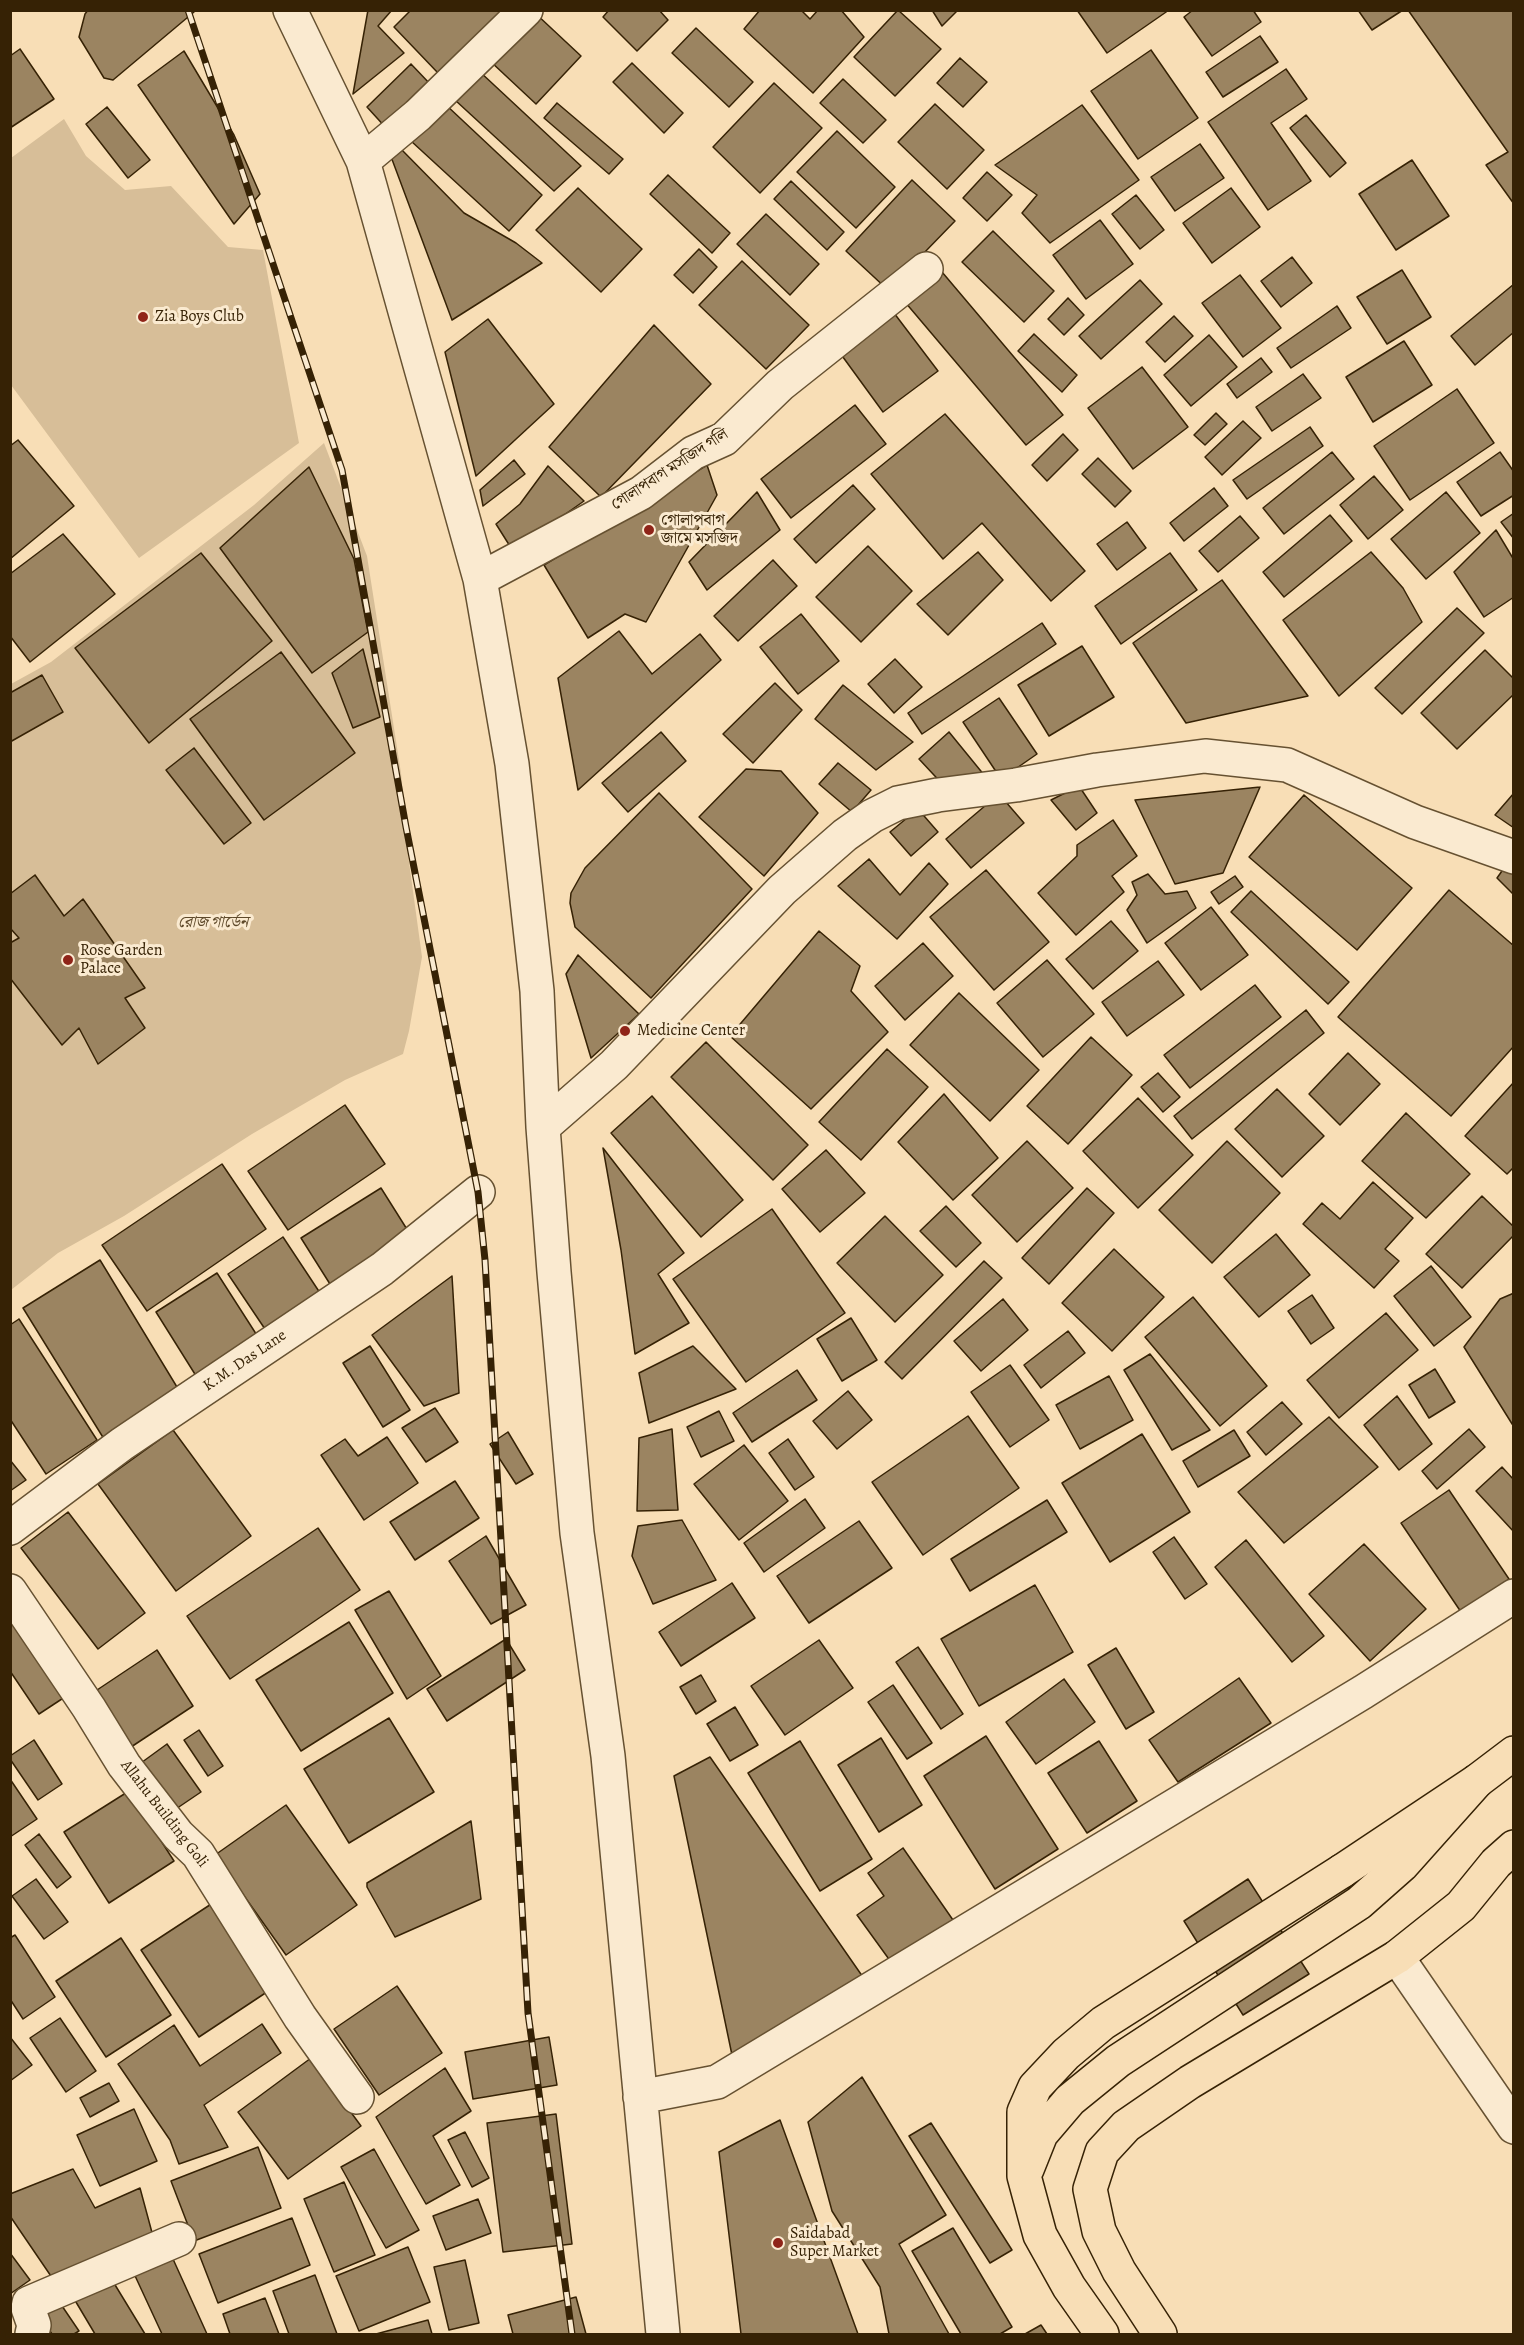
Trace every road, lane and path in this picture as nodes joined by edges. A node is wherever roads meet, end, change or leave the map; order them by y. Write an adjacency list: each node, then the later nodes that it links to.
1 (290, 10): 3 (street)
2 (526, 10): 3 (street)
3 (363, 161): 5 (street)
4 (926, 269): 5 (street, গোলাপবাগ মসজিদ গলি)
5 (480, 579): 7 (street)
6 (1514, 857): 7 (street)
7 (543, 1127): 17 (street)
8 (478, 1192): 9 (street, K.M. Das Lane)
9 (10, 1528)
10 (10, 1591): 16 (street, Allahu Building Goli)
11 (1514, 1596): 17 (street)
12 (1514, 1753): 13 (main road)
13 (1477, 1782): 19 (main road); 19 (main road)
14 (1514, 1847): 15 (main road)
15 (1397, 1957): 18 (street); 24 (main road)
16 (357, 2097)
17 (640, 2097): 22 (street)
18 (1514, 2127)
19 (1024, 2176): 23 (main road)
20 (179, 2239): 21 (street)
21 (32, 2334)
22 (663, 2334)
23 (1102, 2334)
24 (1160, 2334)

